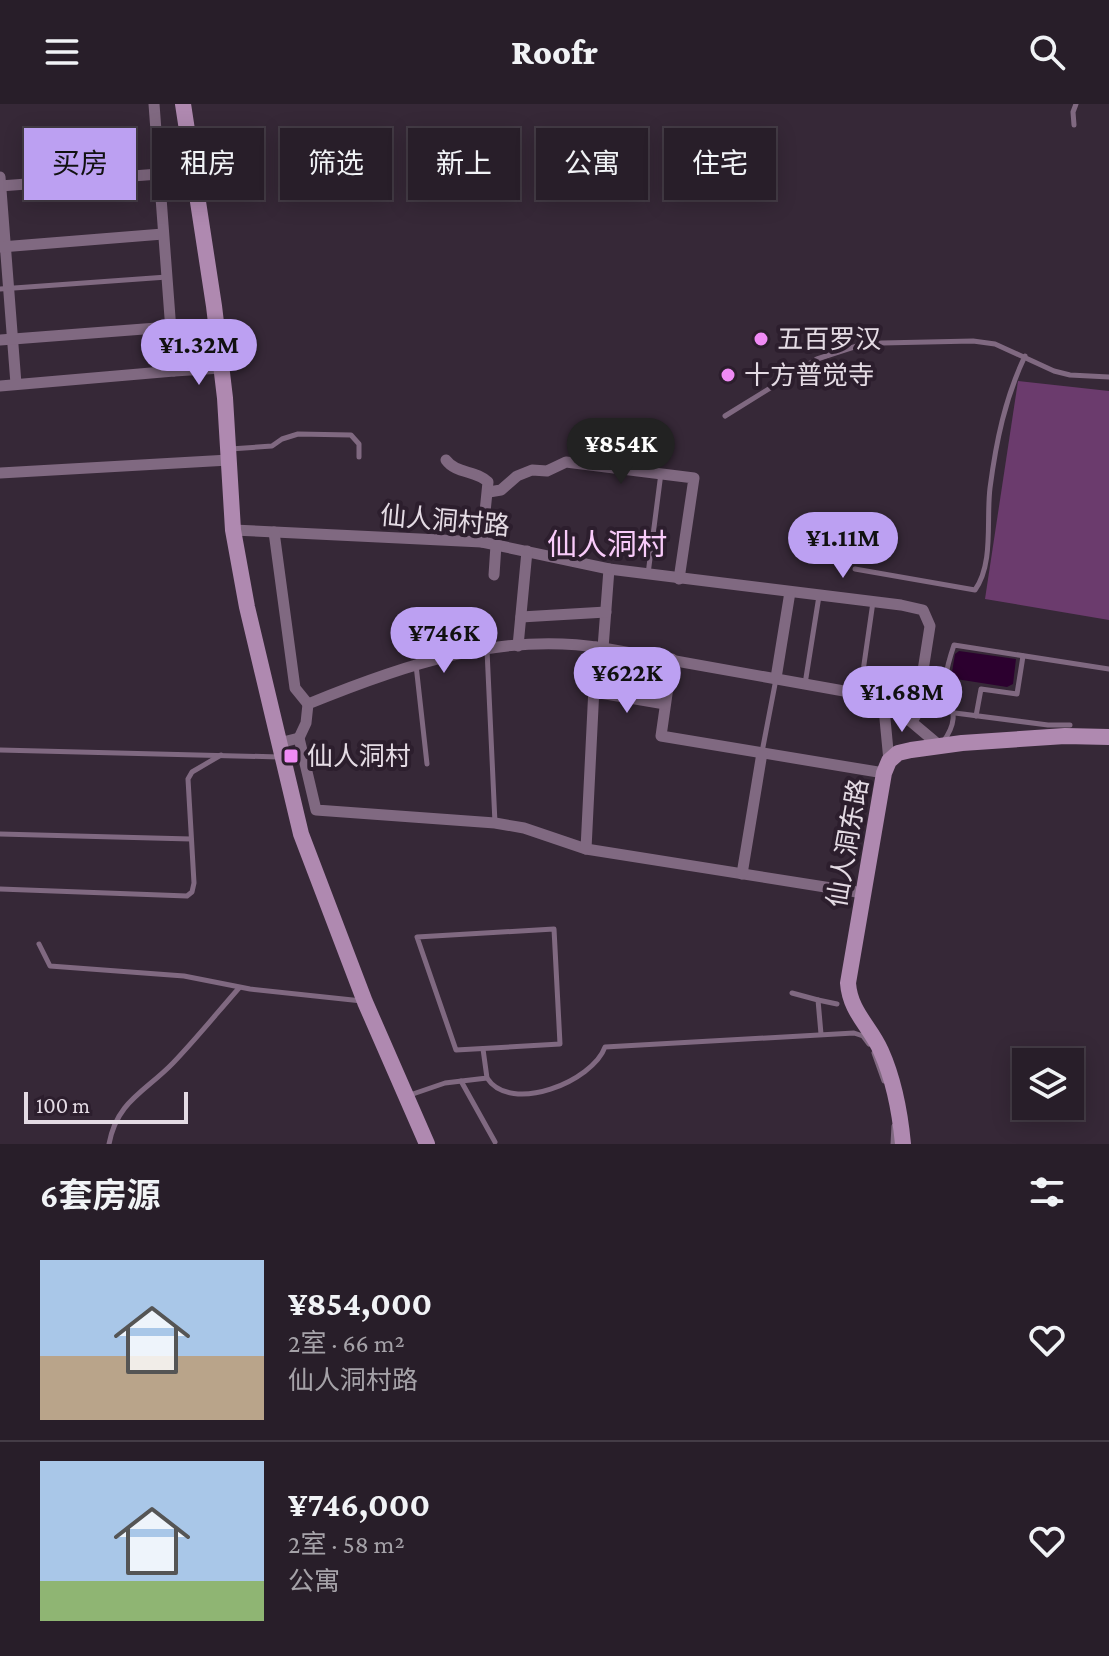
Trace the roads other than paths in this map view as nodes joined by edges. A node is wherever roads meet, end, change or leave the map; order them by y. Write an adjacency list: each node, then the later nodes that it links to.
1 (154, 104): 5 (street)
2 (183, 104): 17 (street)
3 (1076, 104): 4 (lane)
4 (1074, 125)
5 (156, 128)
6 (152, 175): 8 (street)
7 (0, 177): 8 (street)
8 (0, 186): 11 (street)
9 (161, 200): 10 (street)
10 (163, 234): 11 (street); 12 (street)
11 (3, 246): 13 (street)
12 (167, 277): 13 (lane); 14 (street)
13 (4, 289): 15 (street)
14 (170, 327): 15 (street); 18 (street)
15 (6, 339): 20 (street)
16 (1025, 356): 19 (lane); 22 (lane); 35 (lane)
17 (221, 368): 18 (street); 23 (street)
18 (174, 371): 20 (street)
19 (1109, 377)
20 (16, 384): 21 (street)
21 (0, 386)
22 (725, 416)
23 (229, 454): 24 (lane); 26 (street); 29 (street)
24 (359, 457)
25 (446, 460): 28 (street)
26 (0, 473)
27 (661, 473): 28 (street); 37 (lane); 38 (street)
28 (489, 492): 31 (street)
29 (233, 530): 30 (street, 仙人洞村路); 66 (street)
30 (274, 532): 31 (street, 仙人洞村路); 56 (street)
31 (482, 542): 32 (street, 仙人洞村路)
32 (496, 545): 33 (street, 仙人洞村路); 36 (street)
33 (527, 551): 34 (street, 仙人洞村路); 43 (street)
34 (609, 569): 37 (street, 仙人洞村路); 42 (street)
35 (855, 569)
36 (494, 575)
37 (648, 575): 38 (street, 仙人洞村路)
38 (679, 579): 39 (street, 仙人洞村路)
39 (790, 592): 40 (street, 仙人洞村路); 51 (street)
40 (819, 595): 41 (street, 仙人洞村路); 52 (lane)
41 (873, 601): 54 (lane); 60 (street, 仙人洞村路)
42 (606, 612): 43 (street); 45 (street)
43 (521, 617): 44 (street)
44 (518, 646): 45 (street); 46 (street)
45 (600, 648): 48 (street); 53 (street)
46 (487, 649): 49 (street); 71 (lane)
47 (1023, 656): 50 (lane); 58 (lane); 59 (lane)
48 (672, 659): 51 (street); 57 (street)
49 (416, 664): 56 (street); 69 (lane)
50 (1109, 669)
51 (776, 678): 52 (street); 67 (lane)
52 (805, 684): 54 (street)
53 (594, 692): 57 (street); 74 (street)
54 (860, 694): 55 (street)
55 (883, 698): 60 (street); 70 (street)
56 (308, 704): 63 (street)
57 (665, 704): 67 (street)
58 (955, 713): 59 (lane); 64 (lane)
59 (976, 716): 61 (lane)
60 (913, 720): 64 (street)
61 (1070, 725)
62 (1109, 737): 64 (street, 仙人洞东路)
63 (299, 738): 66 (street); 71 (street)
64 (940, 746): 70 (street, 仙人洞东路)
65 (0, 750): 68 (lane)
66 (281, 750): 68 (lane); 82 (street)
67 (762, 753): 70 (street); 75 (street)
68 (221, 755): 73 (lane)
69 (427, 764)
70 (886, 767): 77 (street, 仙人洞东路)
71 (495, 823): 74 (street)
72 (0, 834): 73 (lane)
73 (191, 839): 76 (lane)
74 (586, 849): 75 (street)
75 (742, 874): 77 (street)
76 (0, 889)
77 (863, 893): 93 (street, 仙人洞东路)
78 (39, 944): 79 (lane)
79 (240, 987): 82 (lane); 90 (lane)
80 (792, 993): 81 (lane)
81 (818, 1000): 83 (lane); 84 (lane)
82 (365, 1002): 88 (street)
83 (837, 1004)
84 (821, 1034): 86 (lane); 92 (lane)
85 (483, 1049): 85 (lane); 86 (lane)
86 (487, 1078): 87 (lane)
87 (461, 1081): 88 (lane); 89 (lane)
88 (406, 1096): 91 (street)
89 (495, 1142)
90 (109, 1144)
91 (427, 1144)
92 (893, 1144)
93 (903, 1144)

